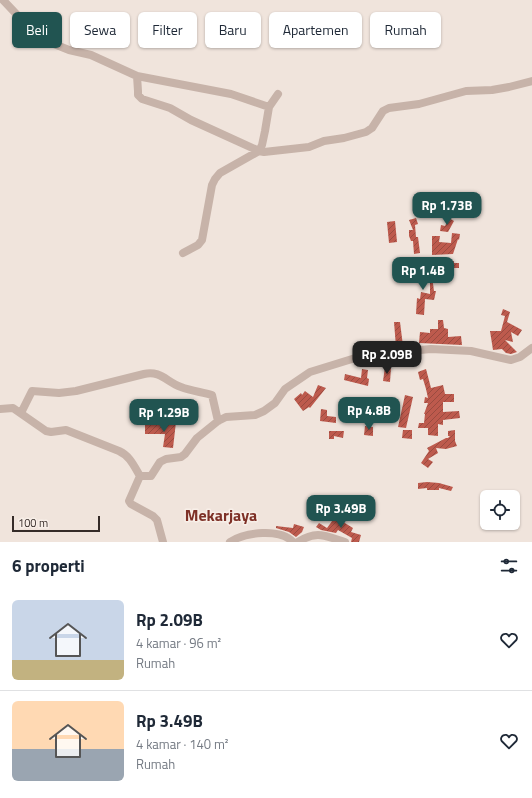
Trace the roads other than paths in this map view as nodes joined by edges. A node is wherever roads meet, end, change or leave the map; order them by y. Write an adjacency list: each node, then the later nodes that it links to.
1 (3, 0): 2 (street)
2 (137, 76): 5 (street); 6 (street)
3 (532, 81): 6 (street)
4 (278, 94): 5 (street)
5 (269, 107): 6 (street)
6 (258, 151): 7 (street)
7 (183, 253)
8 (532, 348): 11 (street)
9 (0, 410): 10 (street)
10 (21, 414): 11 (street); 12 (street)
11 (218, 421): 12 (street)
12 (140, 476): 13 (street)
13 (163, 542)
14 (230, 542): 15 (street)
15 (293, 542)
16 (298, 542): 17 (street)
17 (345, 542)

